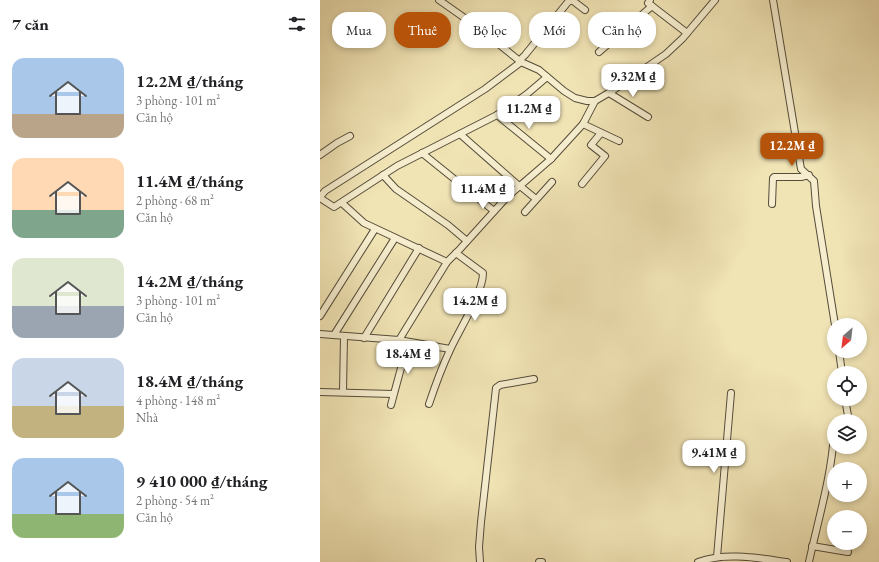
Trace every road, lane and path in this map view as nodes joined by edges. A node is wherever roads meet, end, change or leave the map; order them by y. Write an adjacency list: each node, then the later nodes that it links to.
1 (438, 0): 5 (street)
2 (572, 0): 7 (street); 10 (street)
3 (773, 0): 25 (street)
4 (712, 1): 8 (street)
5 (446, 2): 10 (street)
6 (651, 3): 8 (street); 9 (street)
7 (585, 10)
8 (687, 33): 12 (street)
9 (598, 52)
10 (520, 61): 11 (street); 29 (street)
11 (547, 77): 13 (street); 14 (street)
12 (609, 93): 13 (street); 15 (street)
13 (595, 101): 16 (street)
14 (497, 115): 18 (street); 23 (street)
15 (648, 117)
16 (583, 124): 17 (street); 23 (street)
17 (601, 133): 20 (street); 27 (street)
18 (460, 134): 21 (street); 28 (street)
19 (350, 136): 22 (street)
20 (619, 141)
21 (422, 153): 24 (street); 33 (street)
22 (320, 155)
23 (551, 159): 28 (street)
24 (383, 175): 31 (street); 37 (street)
25 (809, 175): 32 (street); 42 (street)
26 (552, 182): 30 (street)
27 (582, 184)
28 (520, 186): 30 (street); 33 (street)
29 (320, 198): 31 (street)
30 (536, 199): 34 (street)
31 (342, 202): 35 (street)
32 (772, 204)
33 (494, 211): 37 (street)
34 (525, 212)
35 (375, 229): 36 (street); 41 (street)
36 (396, 238): 38 (street); 44 (street)
37 (467, 241): 39 (street)
38 (419, 248): 40 (street); 46 (street)
39 (456, 253): 40 (street); 49 (street)
40 (447, 262): 47 (street)
41 (320, 316)
42 (834, 318)
43 (320, 334): 44 (street)
44 (334, 335): 45 (street)
45 (344, 336): 46 (street); 52 (street)
46 (364, 338): 47 (street)
47 (399, 340): 48 (street)
48 (408, 342): 49 (street); 54 (street)
49 (450, 349): 56 (street)
50 (534, 379): 62 (street)
51 (320, 392): 52 (street)
52 (343, 392): 54 (street)
53 (731, 393): 60 (street)
54 (393, 394): 55 (street)
55 (390, 404)
56 (429, 404)
57 (832, 454): 58 (street)
58 (812, 546): 59 (street); 67 (street)
59 (848, 552)
60 (718, 557): 61 (street); 66 (street)
61 (709, 560): 65 (street)
62 (480, 562)
63 (539, 562): 64 (street)
64 (542, 562)
65 (698, 562)
66 (787, 562)
67 (809, 562)

